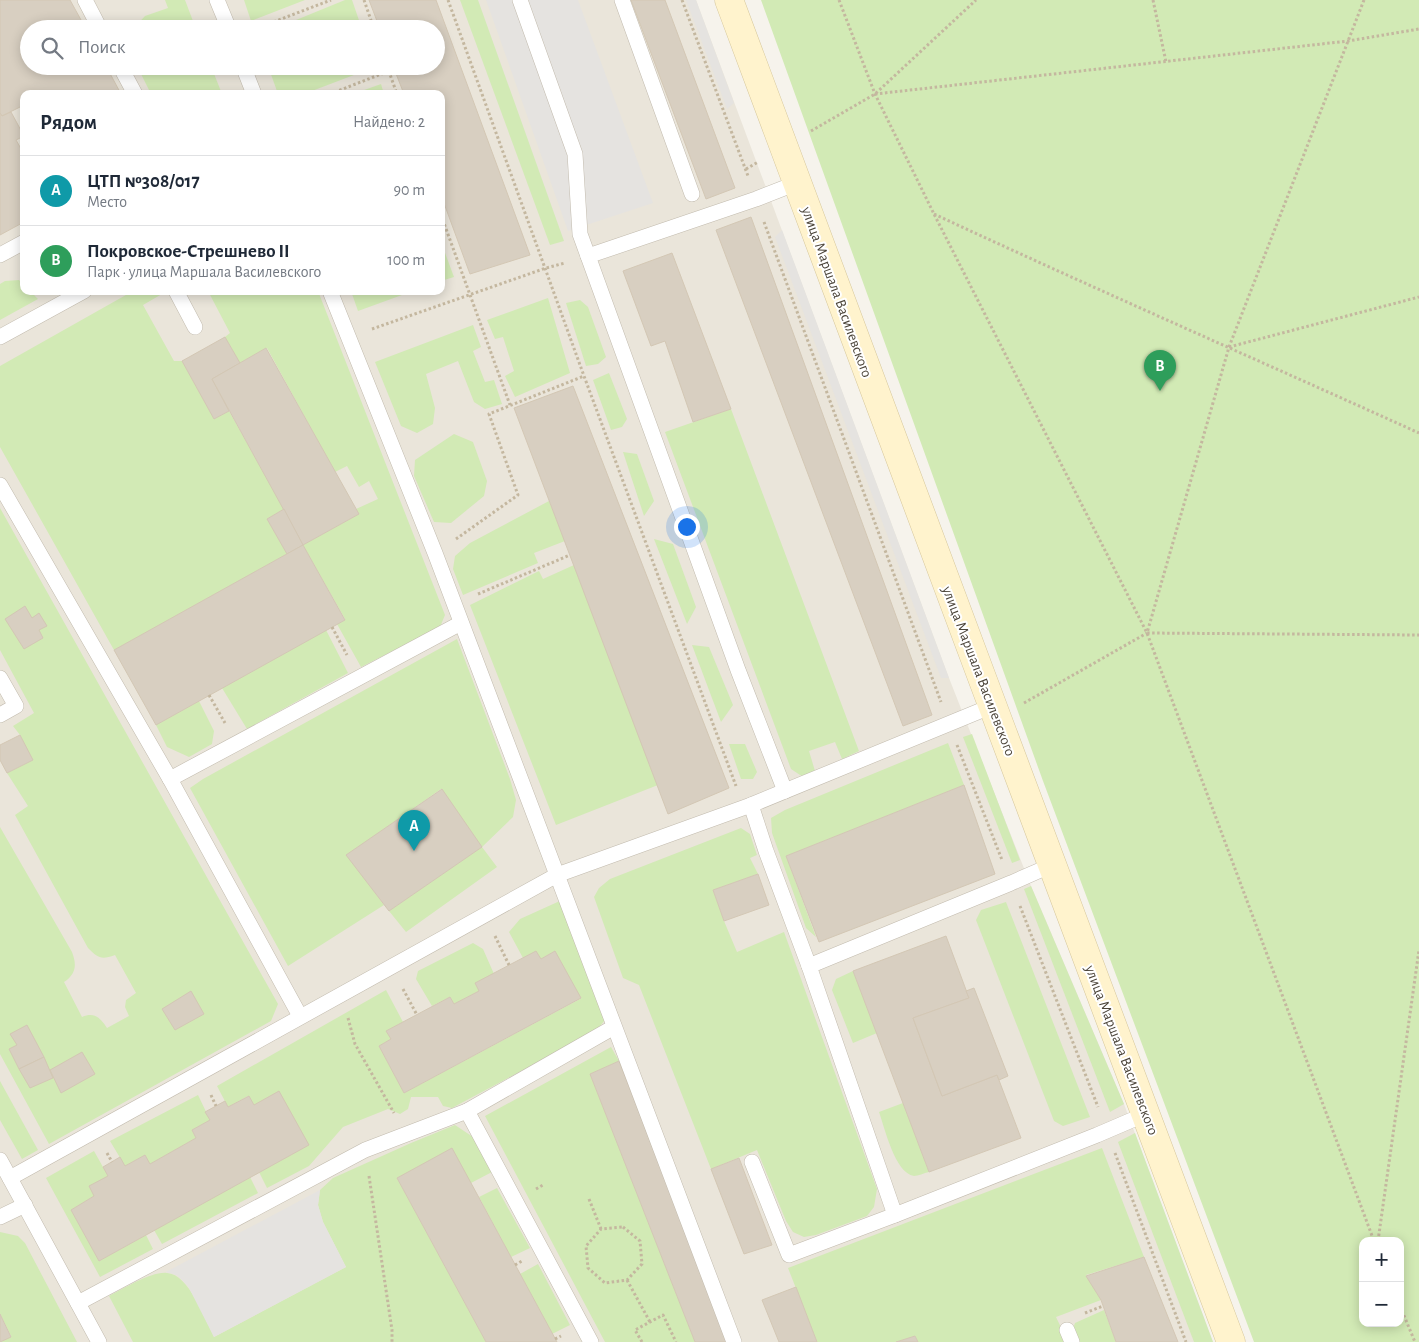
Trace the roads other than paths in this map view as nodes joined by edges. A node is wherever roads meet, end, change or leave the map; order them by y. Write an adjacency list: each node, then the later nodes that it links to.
1 (85, 0): 6 (lane)
2 (218, 0): 7 (lane)
3 (520, 0): 16 (lane)
4 (622, 0): 13 (lane)
5 (729, 0): 12 (main road, улица Маршала Василевского)
6 (95, 20)
7 (225, 20)
8 (125, 75): 10 (lane)
9 (247, 75): 11 (lane)
10 (133, 90)
11 (252, 90)
12 (797, 183): 16 (lane); 25 (main road, улица Маршала Василевского)
13 (692, 194)
14 (20, 244): 15 (lane)
15 (0, 255)
16 (588, 256): 28 (lane)
17 (77, 295): 21 (lane)
18 (178, 295): 20 (lane)
19 (332, 295): 23 (lane)
20 (195, 327)
21 (0, 337)
22 (0, 485): 27 (lane)
23 (462, 624): 27 (lane); 31 (lane)
24 (0, 678): 26 (lane)
25 (992, 706): 28 (lane); 30 (main road, улица Маршала Василевского)
26 (0, 715)
27 (170, 779): 33 (lane)
28 (785, 791): 29 (lane)
29 (748, 806): 31 (lane); 32 (lane)
30 (1052, 865): 32 (lane); 36 (main road, улица Маршала Василевского)
31 (557, 875): 33 (lane); 34 (lane)
32 (809, 966): 41 (lane)
33 (300, 1016): 39 (lane)
34 (614, 1027): 35 (lane); 46 (lane)
35 (467, 1111): 43 (lane); 45 (lane)
36 (1146, 1114): 41 (lane); 47 (main road, улица Маршала Василевского)
37 (0, 1160): 39 (lane)
38 (752, 1162): 41 (lane)
39 (10, 1178): 40 (lane)
40 (24, 1205): 42 (lane); 43 (lane)
41 (895, 1215)
42 (0, 1217)
43 (78, 1303): 44 (lane)
44 (99, 1342)
45 (591, 1342)
46 (734, 1342)
47 (1231, 1342)

